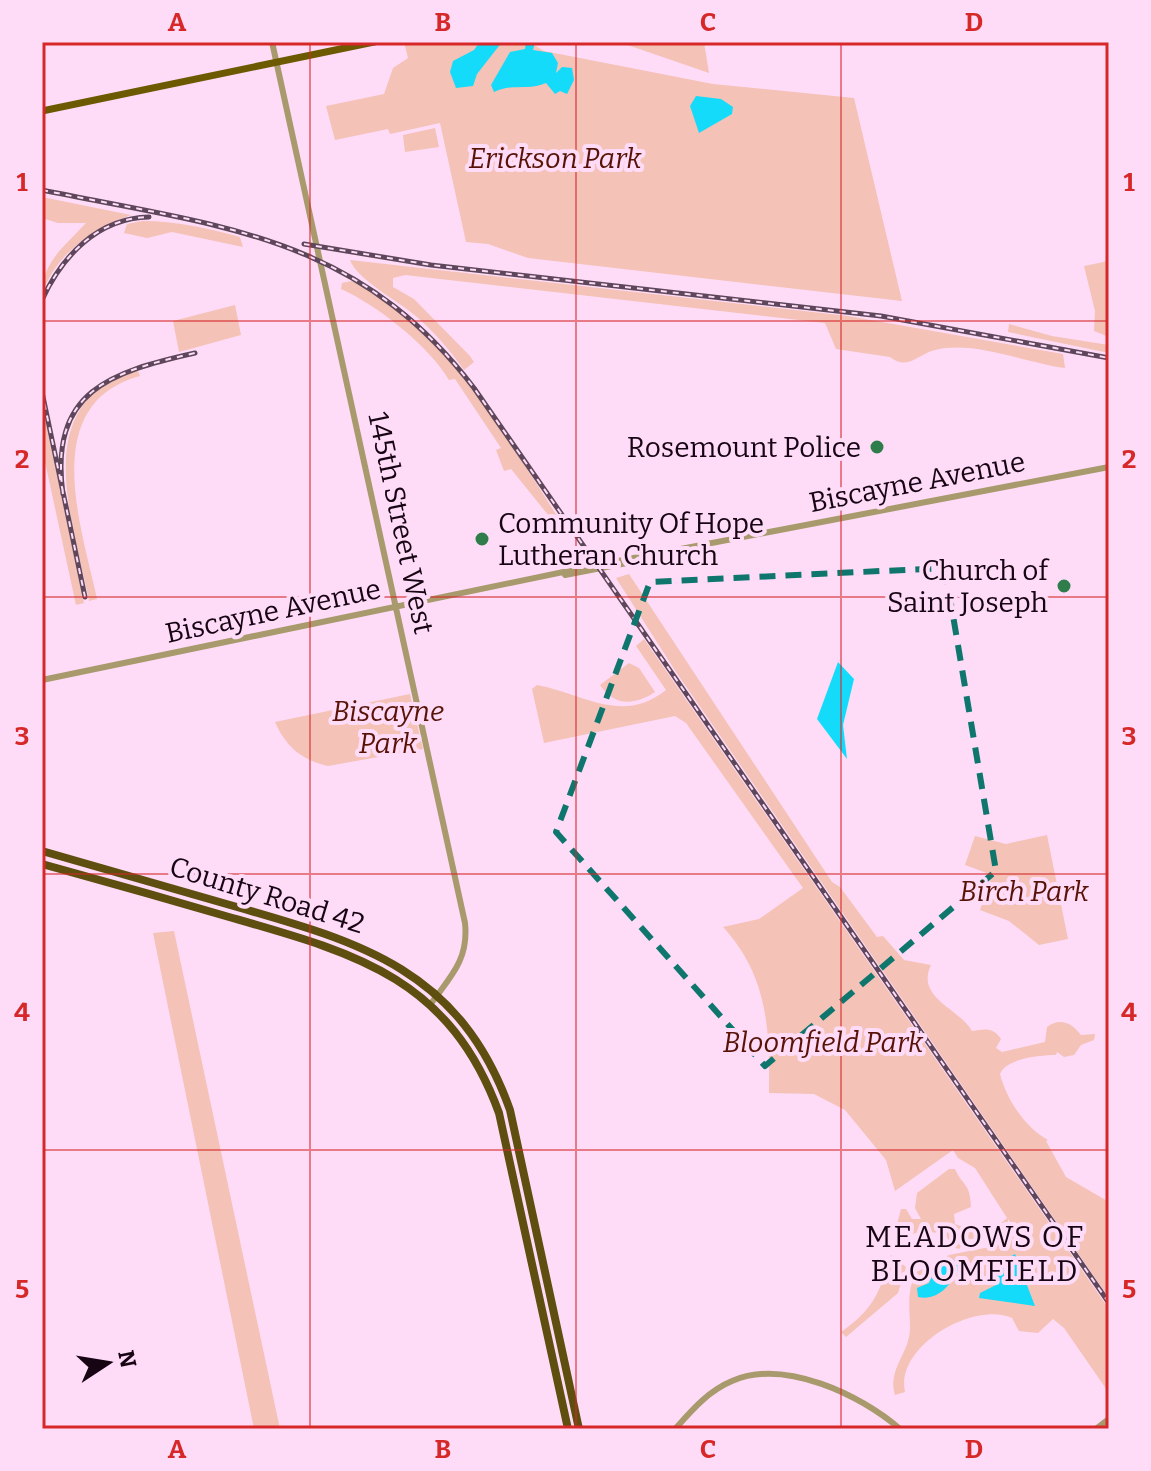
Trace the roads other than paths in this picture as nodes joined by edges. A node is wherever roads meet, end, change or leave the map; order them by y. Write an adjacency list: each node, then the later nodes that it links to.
1 (272, 42): 3 (street, 145th Street West)
2 (374, 42): 3 (main road)
3 (277, 63): 4 (main road); 6 (street, 145th Street West)
4 (42, 111)
5 (1109, 467): 6 (street, Biscayne Avenue)
6 (397, 608): 7 (street, Biscayne Avenue); 10 (street, 145th Street West)
7 (42, 680)
8 (42, 851): 10 (highway, County Road 42)
9 (42, 864): 11 (highway, County Road 42)
10 (437, 996): 11 (street, 145th Street West); 14 (highway, County Road 42)
11 (430, 1005): 13 (highway, County Road 42)
12 (1109, 1419): 17 (street)
13 (568, 1429)
14 (579, 1429)
15 (675, 1429): 16 (street)
16 (900, 1429)
17 (1096, 1429)

